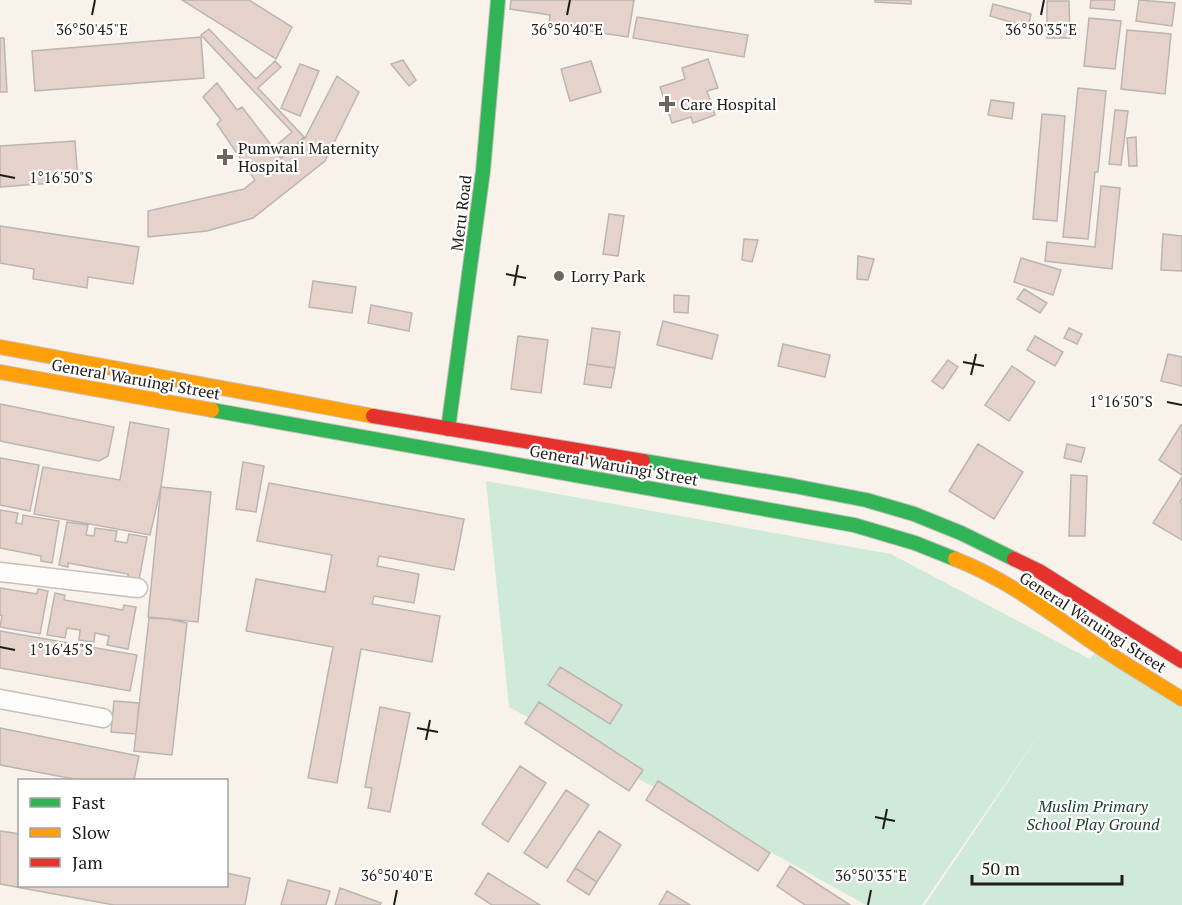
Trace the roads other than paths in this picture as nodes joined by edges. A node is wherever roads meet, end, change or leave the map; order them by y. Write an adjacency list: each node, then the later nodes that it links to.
1 (498, 0): 4 (main road, Meru Road)
2 (0, 347): 4 (main road, General Waruingi Street)
3 (0, 372): 9 (main road, General Waruingi Street)
4 (448, 429): 7 (main road, General Waruingi Street)
5 (0, 572): 6 (street)
6 (138, 588)
7 (1182, 661)
8 (0, 699): 10 (street)
9 (1182, 699)
10 (103, 718)

